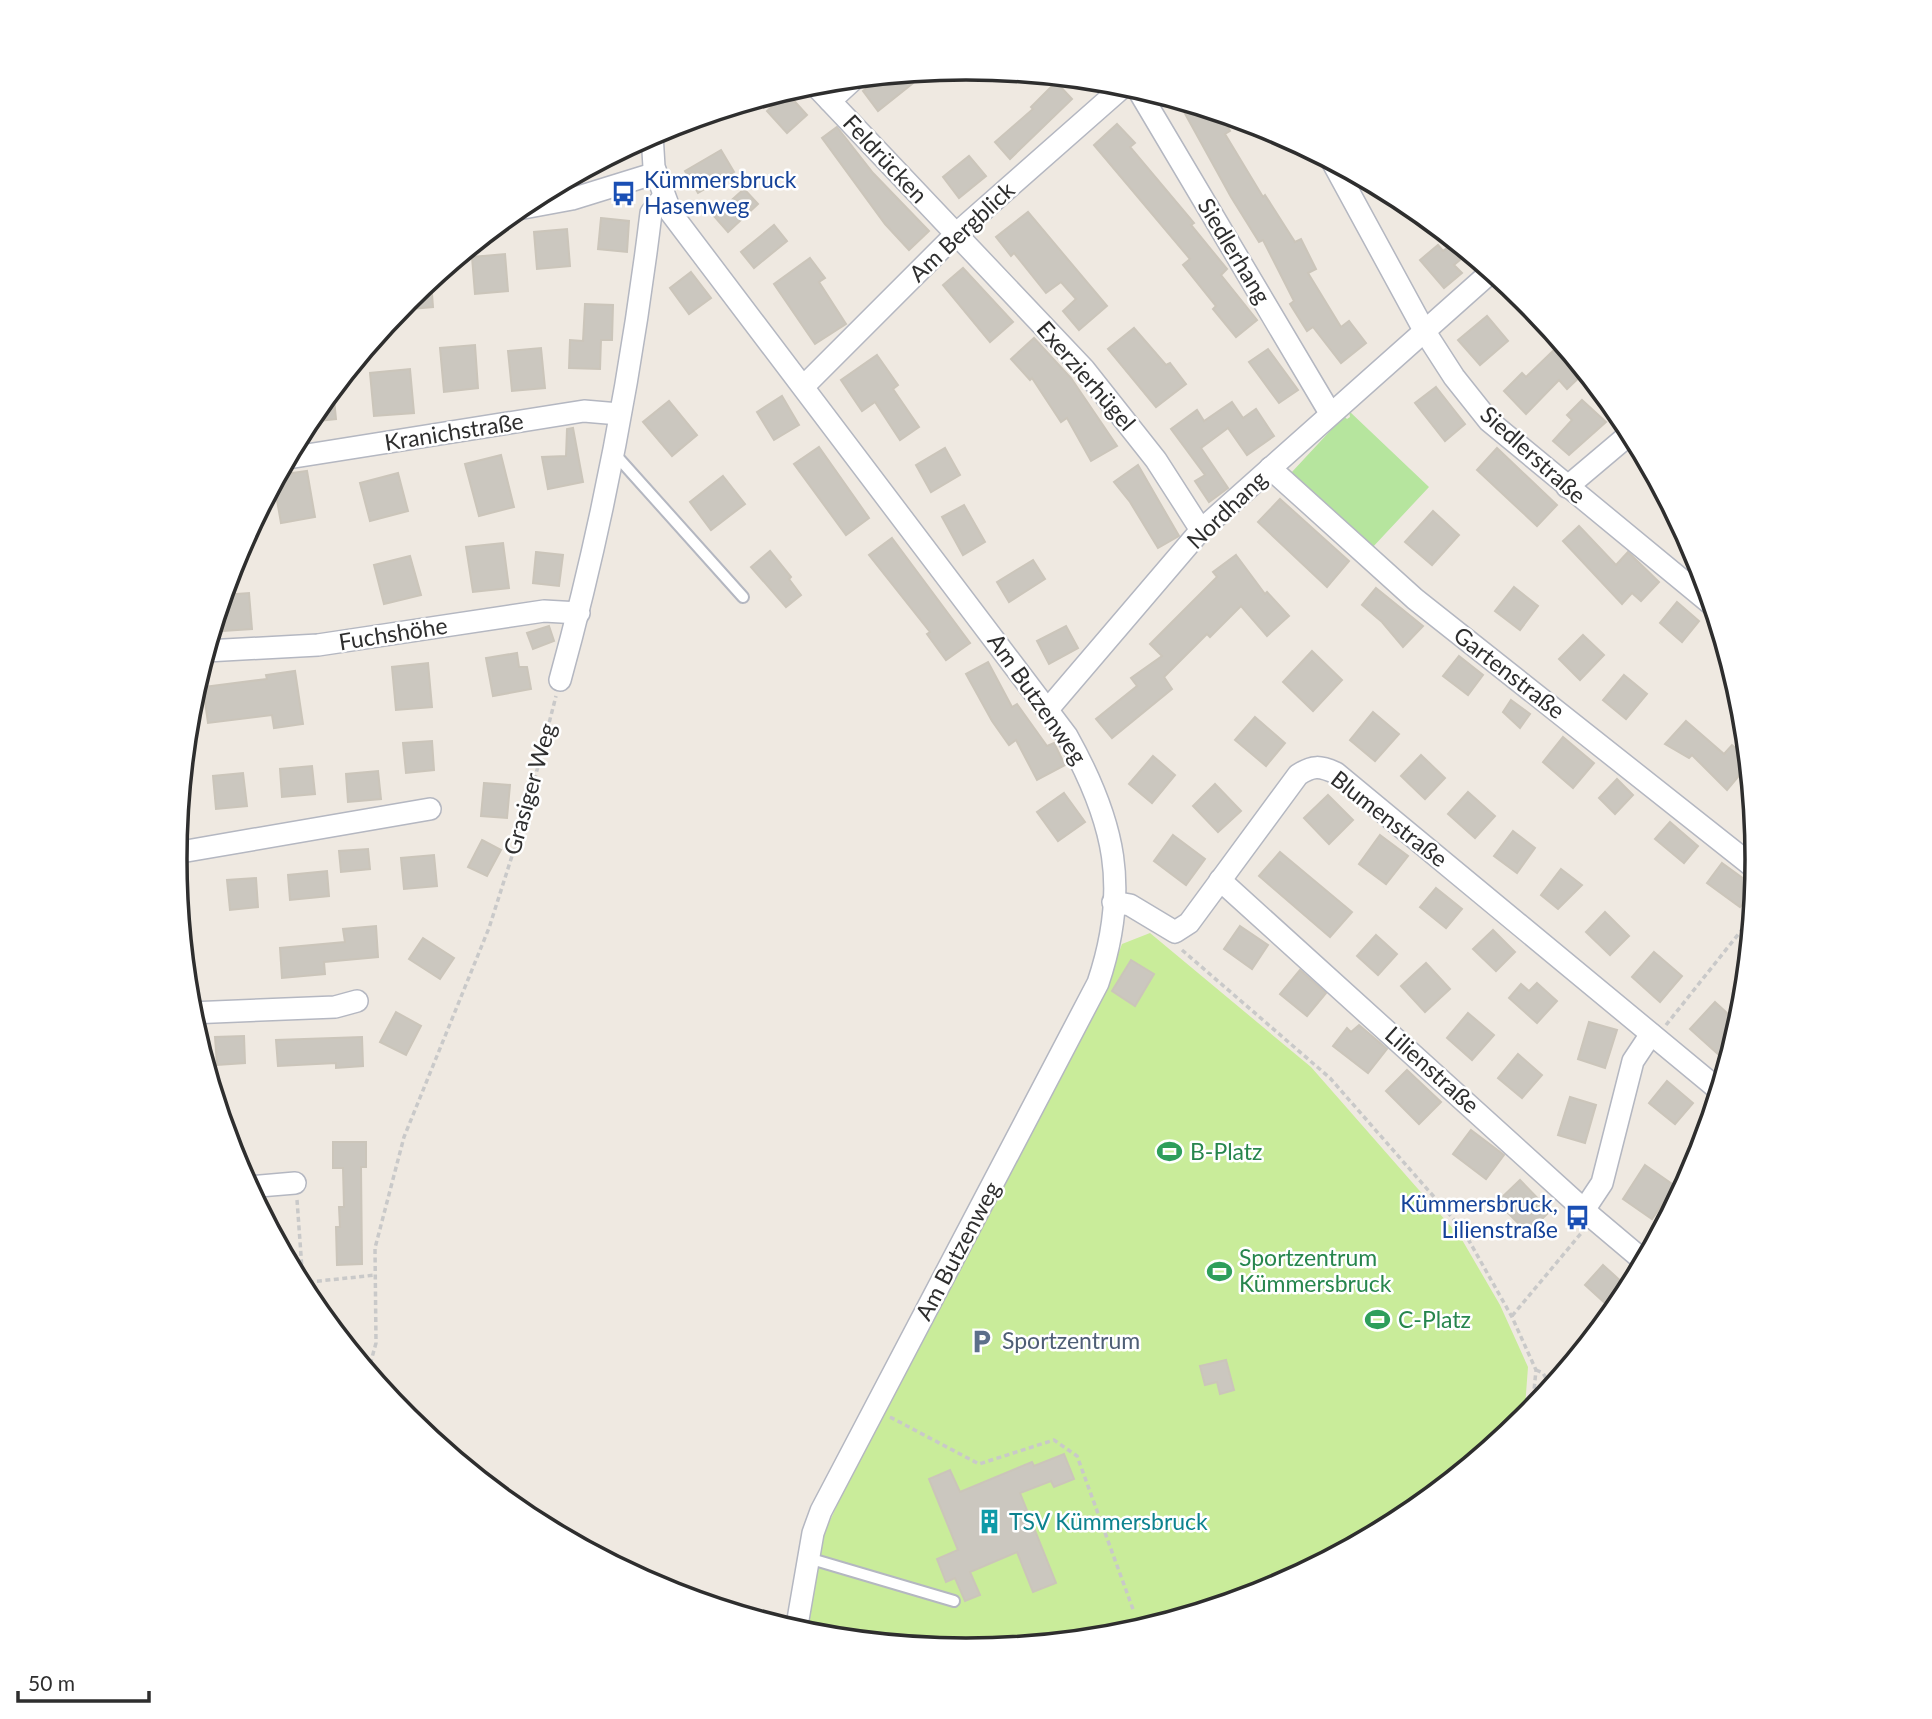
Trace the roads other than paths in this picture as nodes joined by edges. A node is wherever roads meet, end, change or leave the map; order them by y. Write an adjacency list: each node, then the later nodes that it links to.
1 (841, 91): 4 (street)
2 (823, 94): 4 (street, Feldrücken)
3 (1114, 94): 11 (street, Am Bergblick)
4 (830, 101): 11 (street, Feldrücken)
5 (1145, 101): 15 (street, Siedlerhang)
6 (653, 147): 7 (street, Am Butzenweg)
7 (656, 173): 9 (street, Am Butzenweg); 10 (street)
8 (1340, 177): 13 (street, Siedlerstraße)
9 (664, 196): 14 (street, Am Butzenweg); 16 (street)
10 (546, 204)
11 (956, 234): 14 (street, Am Bergblick); 22 (street, Exerzierhügel)
12 (1484, 278): 13 (street, Nordhang)
13 (1425, 332): 15 (street, Nordhang); 21 (street, Siedlerstraße)
14 (804, 386): 28 (street, Am Butzenweg)
15 (1330, 413): 20 (street, Nordhang)
16 (619, 414): 18 (street); 19 (street, Kranichstraße)
17 (1622, 440): 21 (street)
18 (613, 452): 24 (lane); 25 (street)
19 (300, 455)
20 (1270, 468): 22 (street, Nordhang); 31 (street, Gartenstraße)
21 (1567, 487): 23 (street, Siedlerstraße)
22 (1201, 530): 28 (street, Nordhang)
23 (1698, 594)
24 (743, 597)
25 (579, 613): 26 (street, Fuchshöhe); 27 (street)
26 (216, 650)
27 (560, 680)
28 (1049, 708): 33 (street, Am Butzenweg)
29 (430, 809): 30 (street)
30 (187, 851)
31 (1745, 860)
32 (1220, 880): 33 (street, Blumenstraße); 36 (street, Blumenstraße); 40 (street, Lilienstraße)
33 (1114, 902): 42 (street, Am Butzenweg)
34 (357, 1001): 35 (street)
35 (202, 1012)
36 (1651, 1034): 37 (street, Blumenstraße); 40 (street)
37 (1711, 1084)
38 (295, 1184): 39 (street)
39 (259, 1186)
40 (1589, 1214): 41 (street, Lilienstraße)
41 (1637, 1255)
42 (808, 1558): 43 (lane); 44 (street, Am Butzenweg)
43 (954, 1601)
44 (798, 1620)

